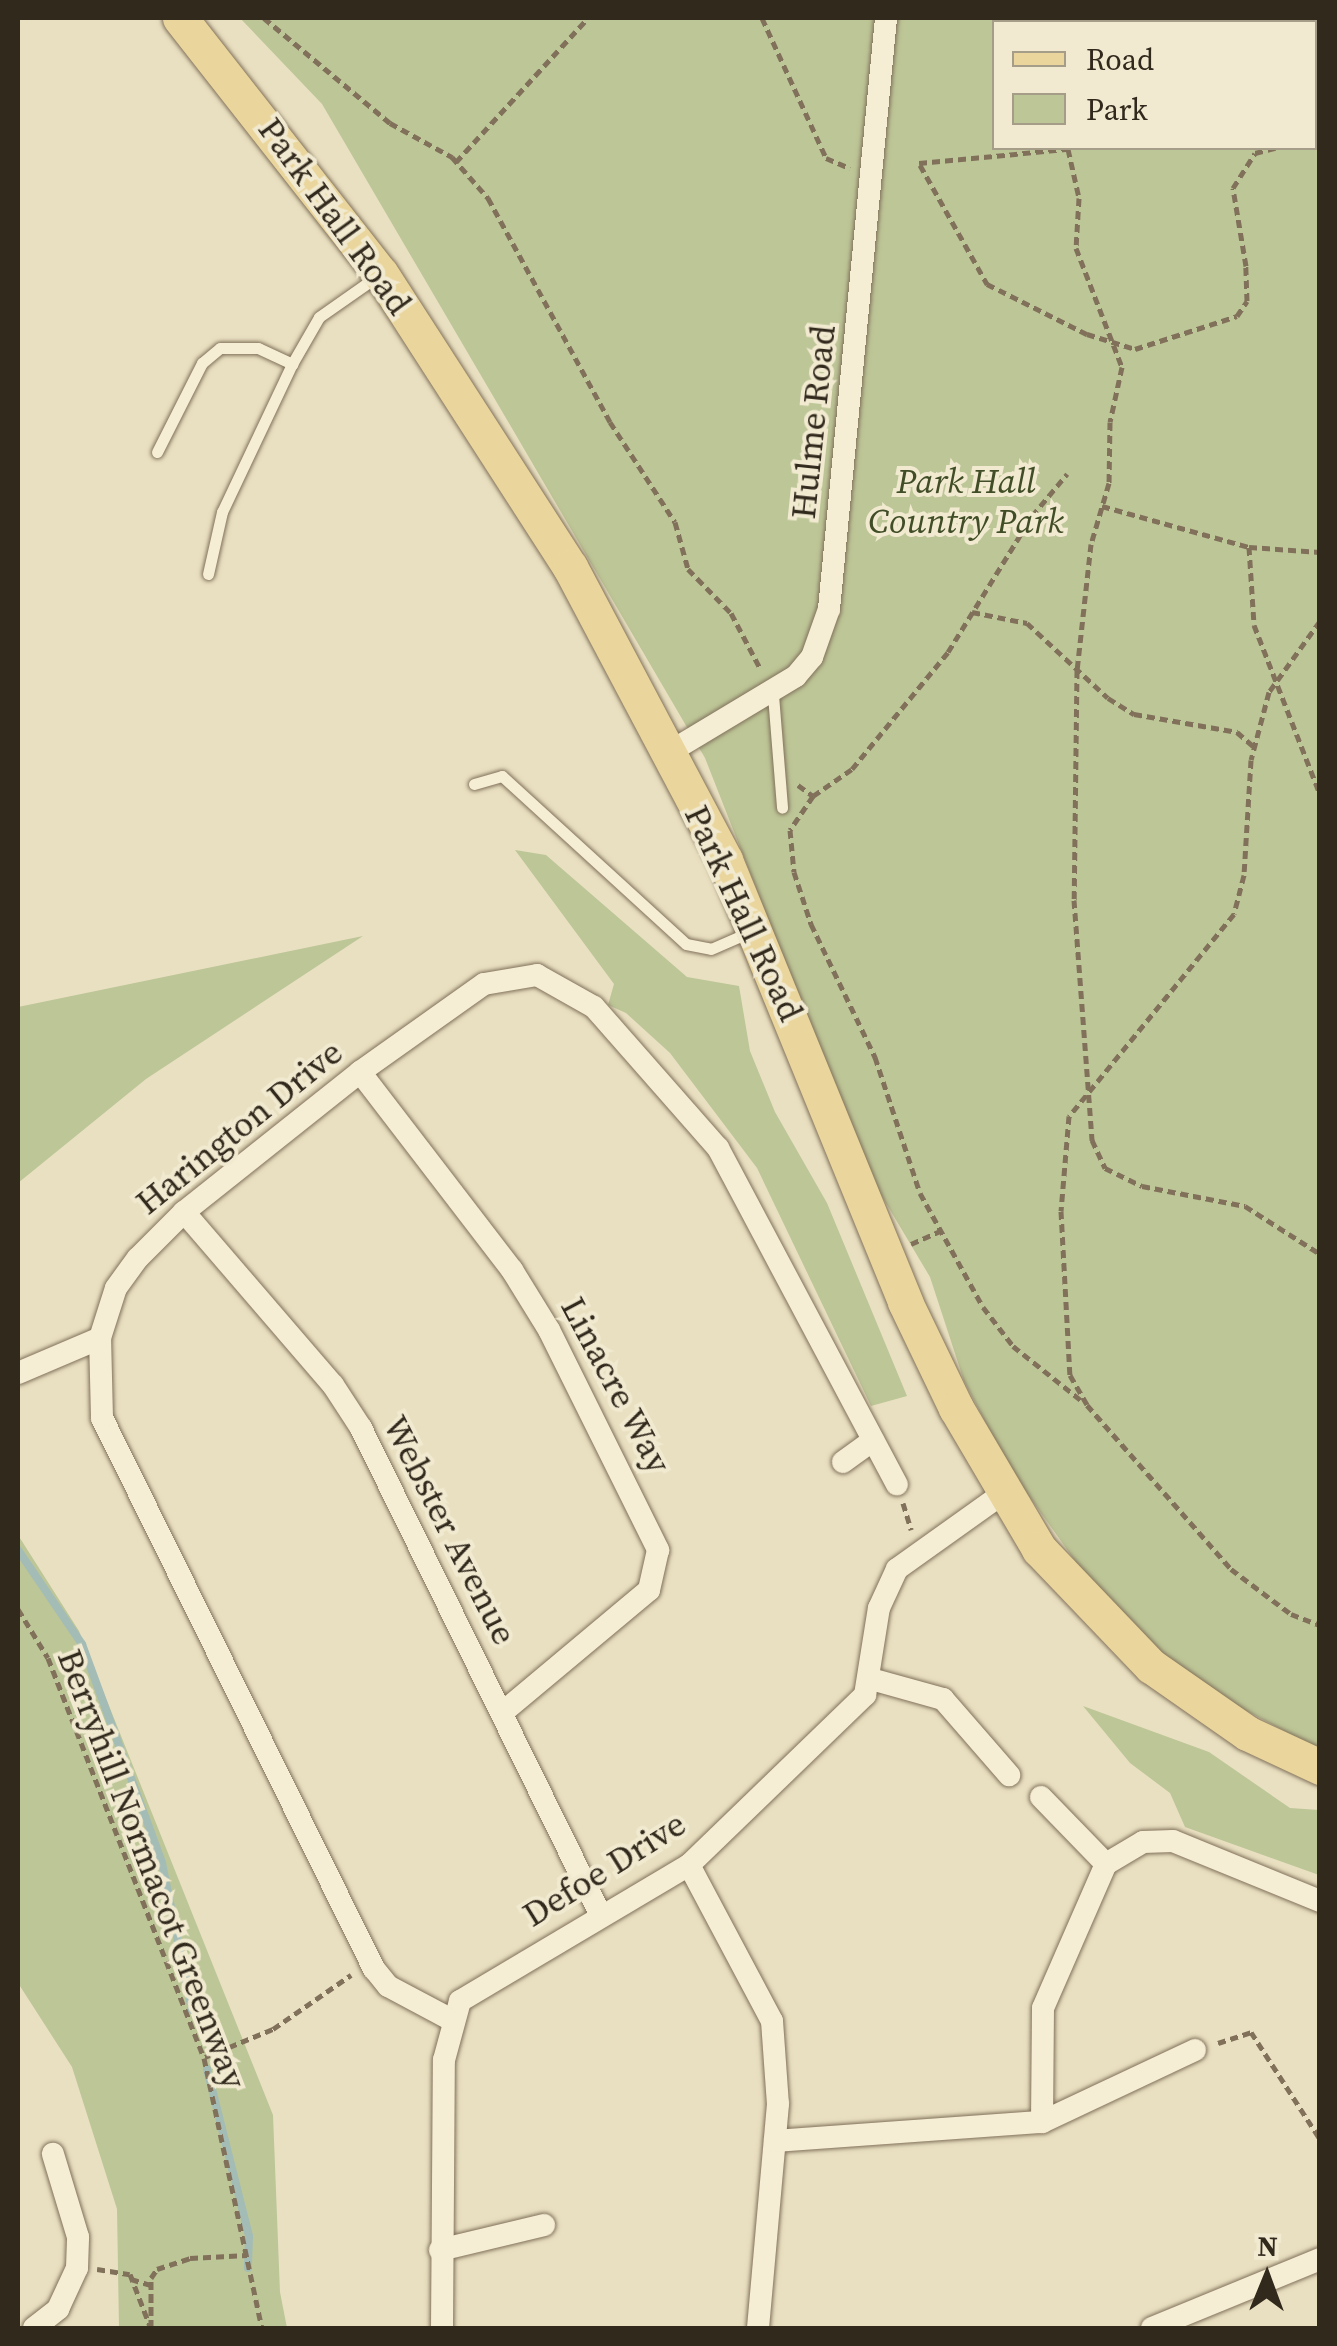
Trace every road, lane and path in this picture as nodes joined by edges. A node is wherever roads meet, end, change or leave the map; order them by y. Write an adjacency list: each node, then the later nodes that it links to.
1 (180, 18): 11 (main road, Park Hall Road)
2 (264, 18): 9 (path)
3 (588, 18): 9 (path)
4 (762, 18): 10 (path)
5 (886, 18): 10 (street, Hulme Road)
6 (1058, 150): 12 (path)
7 (1068, 150): 12 (path)
8 (1267, 150): 12 (path)
9 (456, 162): 24 (path)
10 (872, 176): 24 (street, Hulme Road)
11 (381, 274): 13 (lane); 26 (main road, Park Hall Road)
12 (1108, 343): 16 (path)
13 (292, 364): 14 (lane); 19 (lane)
14 (157, 452)
15 (1067, 474): 20 (path)
16 (1102, 506): 17 (path); 22 (path)
17 (1249, 547): 18 (path); 23 (path)
18 (1320, 552)
19 (208, 574)
20 (972, 612): 22 (path); 30 (path)
21 (1320, 621): 23 (path)
22 (1077, 670): 25 (path); 34 (path)
23 (1274, 686): 25 (path); 29 (path)
24 (773, 695): 26 (street, Hulme Road); 27 (lane)
25 (1254, 747): 34 (path)
26 (668, 754): 32 (main road, Park Hall Road)
27 (783, 773): 30 (path); 31 (lane)
28 (474, 784): 32 (lane)
29 (1320, 794)
30 (812, 796): 39 (path)
31 (782, 808)
32 (755, 929): 43 (main road, Park Hall Road)
33 (360, 1072): 35 (street, Harington Drive); 40 (street, Harington Drive); 48 (street, Linacre Way)
34 (1092, 1081): 36 (path); 39 (path)
35 (184, 1212): 37 (street, Harington Drive); 48 (street, Webster Avenue)
36 (1320, 1254)
37 (100, 1338): 38 (street); 56 (street, Harington Drive)
38 (18, 1373)
39 (1087, 1406): 46 (path)
40 (874, 1440): 41 (street); 42 (street, Harington Drive)
41 (843, 1462)
42 (897, 1484): 44 (path)
43 (1005, 1492): 44 (street, Defoe Drive); 49 (main road, Park Hall Road)
44 (918, 1552): 47 (street, Defoe Drive)
45 (18, 1609): 59 (path, Berryhill Normacot Greenway)
46 (1320, 1625)
47 (872, 1679): 50 (street); 53 (street, Defoe Drive)
48 (502, 1713): 55 (street, Webster Avenue)
49 (1320, 1767)
50 (1008, 1776)
51 (1041, 1797): 52 (street)
52 (1106, 1864): 54 (street); 60 (street)
53 (689, 1865): 55 (street, Defoe Drive); 62 (street)
54 (1320, 1900)
55 (600, 1914): 57 (street, Defoe Drive)
56 (370, 1962): 57 (street, Harington Drive); 59 (path)
57 (450, 2019): 65 (street)
58 (1196, 2050): 60 (street); 61 (path)
59 (204, 2058): 66 (path, Berryhill Normacot Greenway)
60 (1042, 2122): 62 (street)
61 (1320, 2138)
62 (775, 2141): 75 (street)
63 (53, 2154): 68 (street)
64 (544, 2225): 65 (street)
65 (440, 2250): 74 (street)
66 (247, 2255): 70 (path); 73 (path, Berryhill Normacot Greenway)
67 (1320, 2259): 76 (street)
68 (78, 2268): 69 (path); 71 (street)
69 (131, 2279): 70 (path); 72 (path)
70 (151, 2285): 72 (path)
71 (34, 2328)
72 (151, 2328)
73 (262, 2328)
74 (442, 2328)
75 (758, 2328)
76 (1152, 2328)

